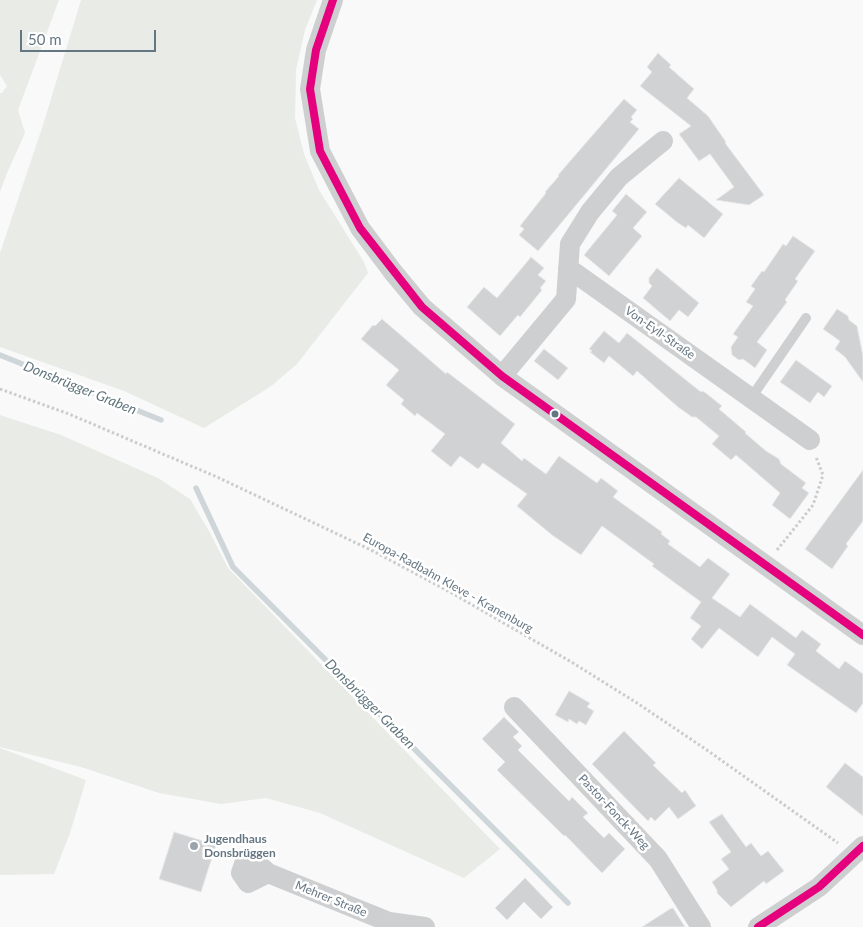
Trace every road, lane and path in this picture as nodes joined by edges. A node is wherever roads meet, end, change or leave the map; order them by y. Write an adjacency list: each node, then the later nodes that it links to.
1 (333, 0): 5 (street)
2 (663, 141): 3 (street)
3 (568, 268): 5 (street); 7 (street, Von-Eyll-Straße)
4 (806, 318): 7 (lane)
5 (502, 376): 9 (street)
6 (0, 389): 12 (path, Europa-Radbahn Kleve - Kranenburg)
7 (751, 398): 8 (street, Von-Eyll-Straße)
8 (810, 440): 9 (path)
9 (766, 565): 10 (street)
10 (863, 635)
11 (514, 707): 15 (street, Pastor-Fonck-Weg)
12 (858, 851): 16 (street)
13 (268, 873): 14 (street, Mehrer Straße)
14 (425, 927)
15 (701, 927)
16 (758, 927)

